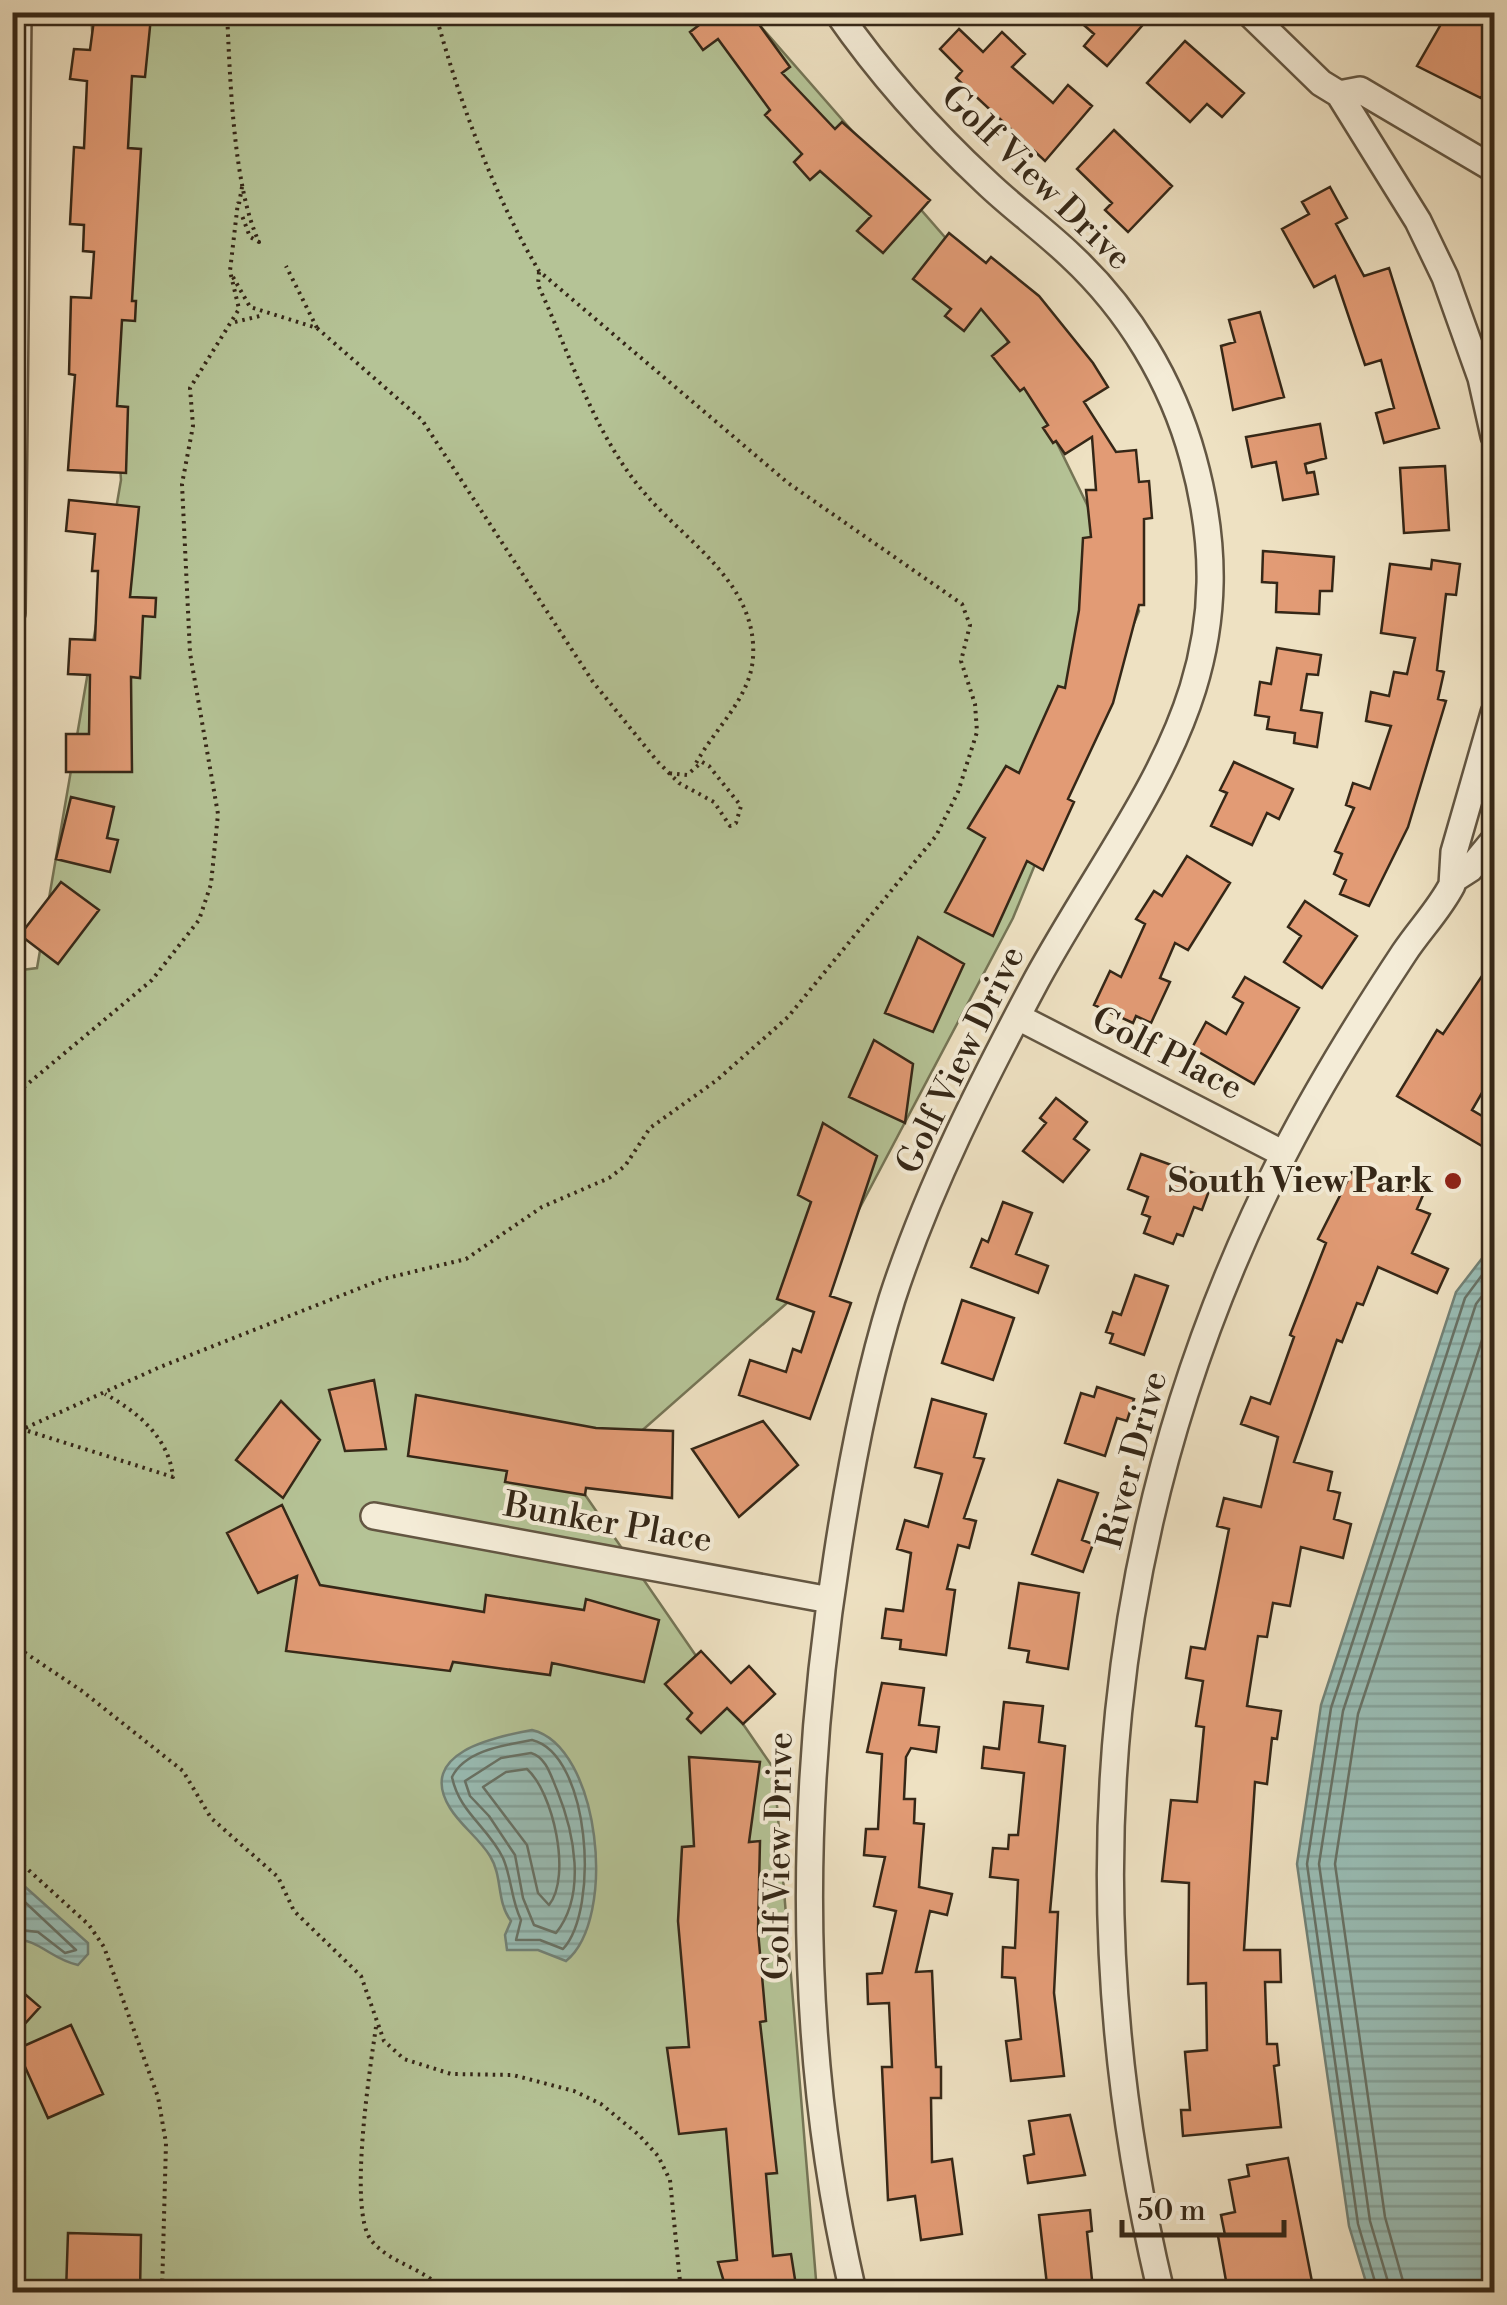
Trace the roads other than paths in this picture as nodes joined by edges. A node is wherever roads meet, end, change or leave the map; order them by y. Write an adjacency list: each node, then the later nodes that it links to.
1 (18, 12): 7 (street)
2 (837, 12): 11 (street, Golf View Drive)
3 (1248, 12): 4 (street)
4 (1339, 94): 5 (street); 6 (street)
5 (1494, 168)
6 (1494, 436)
7 (12, 613)
8 (1494, 713): 10 (street, River Drive)
9 (1494, 840): 10 (street)
10 (1456, 878): 12 (street, River Drive)
11 (1018, 1017): 12 (street, Golf Place); 14 (street, Golf View Drive)
12 (1284, 1154): 16 (street, River Drive)
13 (374, 1516): 14 (street, Bunker Place)
14 (830, 1600): 15 (street, Golf View Drive)
15 (853, 2292)
16 (1160, 2292)

